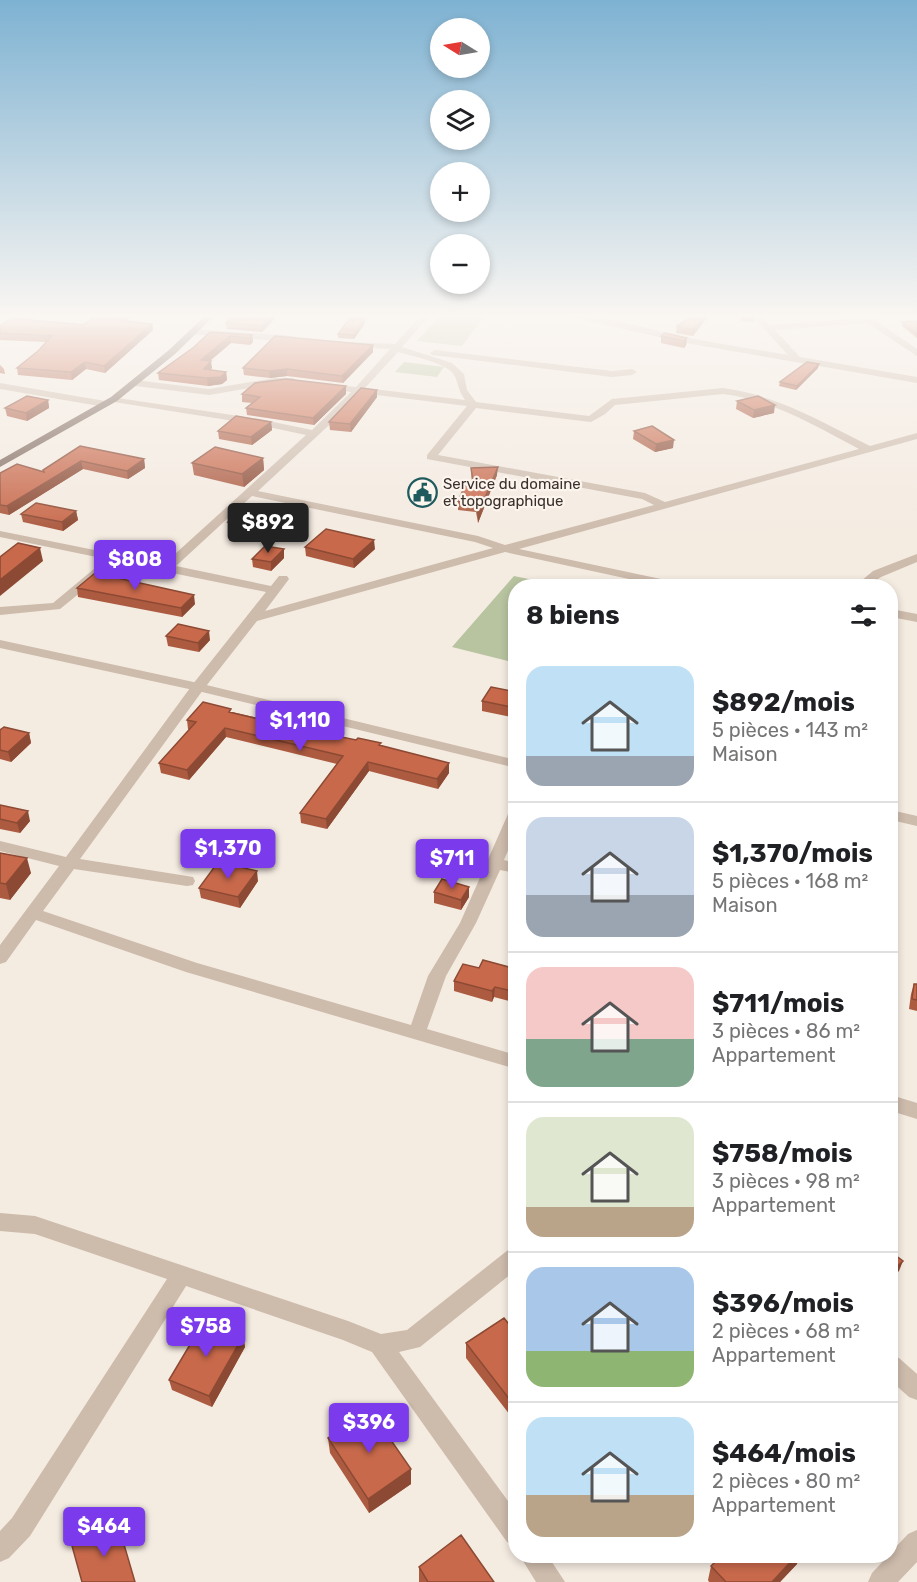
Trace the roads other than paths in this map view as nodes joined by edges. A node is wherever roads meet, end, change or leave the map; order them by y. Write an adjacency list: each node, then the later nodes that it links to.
1 (6, 387): 9 (street)
2 (130, 387): 9 (main road)
3 (165, 387): 4 (street)
4 (242, 387)
5 (335, 387): 8 (street)
6 (362, 387): 8 (street)
7 (461, 387): 10 (street)
8 (359, 390): 10 (street); 11 (street)
9 (110, 401): 11 (street); 14 (main road)
10 (473, 405): 13 (street); 16 (street)
11 (314, 434): 15 (street)
12 (917, 436): 13 (street)
13 (868, 449): 16 (street)
14 (2, 461)
15 (249, 492): 18 (street); 21 (street)
16 (663, 505): 18 (street)
17 (0, 534): 19 (street)
18 (505, 549): 22 (street); 26 (street)
19 (115, 558): 21 (street); 24 (street)
20 (917, 558): 23 (street)
21 (167, 568): 26 (street)
22 (643, 579)
23 (870, 579)
24 (0, 611)
25 (898, 614): 27 (street)
26 (252, 618): 29 (street)
27 (917, 618)
28 (0, 644): 29 (street)
29 (198, 687): 30 (street); 35 (street)
30 (508, 762)
31 (898, 816): 32 (street)
32 (917, 820)
33 (508, 832): 36 (street)
34 (0, 846): 35 (street)
35 (70, 863): 38 (street); 39 (street)
36 (494, 863): 37 (street); 41 (street)
37 (508, 866)
38 (187, 881)
39 (33, 914): 40 (street); 41 (street)
40 (0, 958)
41 (417, 1033): 42 (street)
42 (508, 1060)
43 (898, 1105): 44 (street)
44 (917, 1111)
45 (0, 1222): 47 (street)
46 (508, 1263): 48 (street)
47 (182, 1274): 48 (street); 53 (street)
48 (380, 1345): 51 (street)
49 (898, 1372): 50 (street)
50 (917, 1389)
51 (508, 1522)
52 (917, 1543): 56 (street)
53 (0, 1549)
54 (537, 1563): 55 (street)
55 (552, 1582)
56 (881, 1582)

